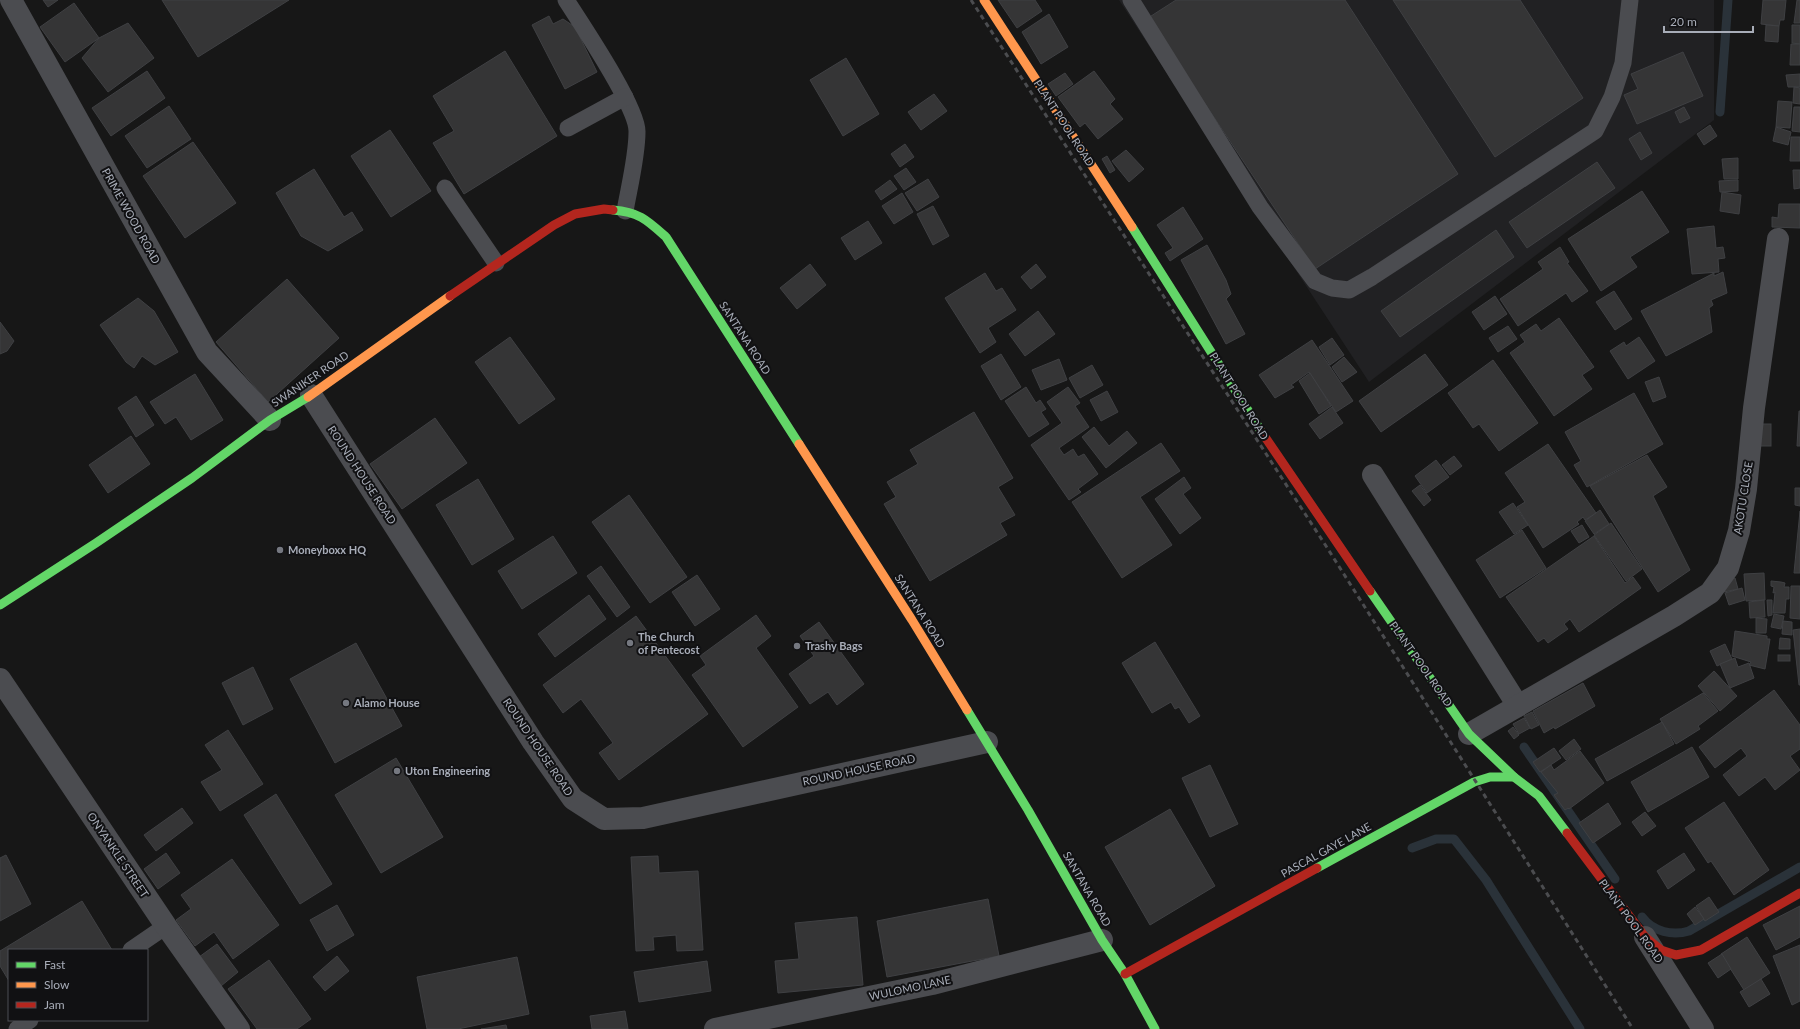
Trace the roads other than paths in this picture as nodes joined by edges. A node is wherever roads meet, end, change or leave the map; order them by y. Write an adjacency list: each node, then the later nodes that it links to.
1 (11, 0): 14 (street, PRIME WOOD ROAD)
2 (566, 0): 6 (lane)
3 (984, 0): 19 (street, PLANT POOL ROAD)
4 (1131, 0): 5 (lane)
5 (1630, 0)
6 (625, 97): 7 (lane); 9 (lane)
7 (568, 128)
8 (445, 188): 12 (lane)
9 (625, 211): 10 (street, SWANIKER ROAD); 12 (street, SWANIKER ROAD)
10 (645, 218): 20 (street, SANTANA ROAD)
11 (1778, 239): 18 (street, AKOTU CLOSE)
12 (496, 263): 13 (street, SWANIKER ROAD)
13 (311, 395): 14 (street, SWANIKER ROAD); 20 (street, ROUND HOUSE ROAD)
14 (270, 420): 16 (street, SWANIKER ROAD)
15 (1373, 475): 18 (street)
16 (0, 605)
17 (0, 679): 23 (street, ONYANKLE STREET)
18 (1518, 706): 19 (street, AKOTU CLOSE)
19 (1469, 734): 21 (street, PLANT POOL ROAD)
20 (987, 742): 25 (street, SANTANA ROAD)
21 (1514, 777): 24 (street, PLANT POOL ROAD); 27 (street, PASCAL GAYE LANE)
22 (1800, 893): 24 (street)
23 (166, 926): 26 (lane); 30 (street, ONYANKLE STREET)
24 (1645, 938): 33 (street, PLANT POOL ROAD)
25 (1102, 940): 27 (street, SANTANA ROAD); 31 (street, WULOMO LANE)
26 (132, 949)
27 (1125, 974): 32 (street, SANTANA ROAD)
28 (29, 1021): 29 (lane)
29 (17, 1029)
30 (239, 1029)
31 (715, 1029)
32 (1155, 1029)
33 (1703, 1029)

